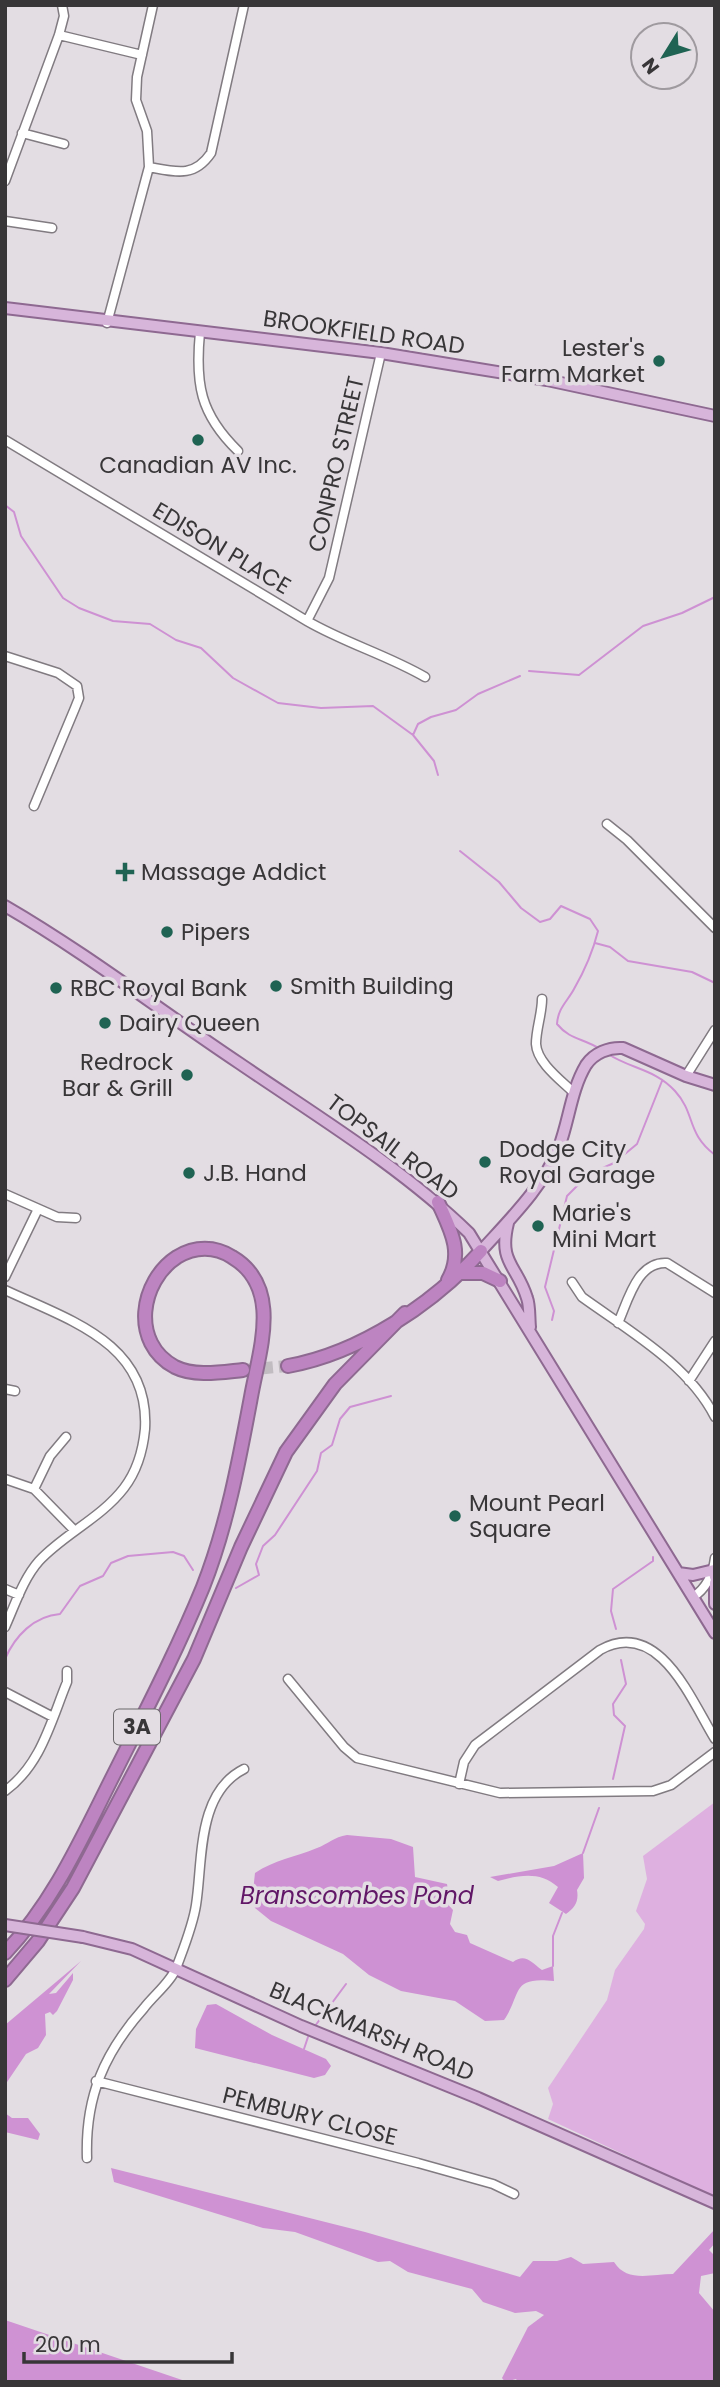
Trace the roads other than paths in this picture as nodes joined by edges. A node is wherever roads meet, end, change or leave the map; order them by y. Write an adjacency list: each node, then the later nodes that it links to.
1 (62, 5): 4 (street)
2 (153, 5): 5 (street)
3 (244, 5): 8 (street)
4 (59, 35): 5 (street); 6 (street)
5 (142, 55): 8 (street)
6 (22, 133): 7 (street); 9 (street)
7 (64, 144)
8 (149, 167): 13 (street)
9 (5, 181)
10 (5, 221): 11 (street)
11 (52, 228)
12 (5, 308): 13 (main road, BROOKFIELD ROAD)
13 (107, 323): 14 (main road, BROOKFIELD ROAD)
14 (200, 332): 15 (main road, BROOKFIELD ROAD); 18 (street)
15 (381, 353): 16 (main road, BROOKFIELD ROAD); 19 (street, CONPRO STREET)
16 (715, 416)
17 (5, 440): 19 (street, EDISON PLACE)
18 (238, 451)
19 (307, 621): 21 (street, EDISON PLACE)
20 (5, 656): 22 (street)
21 (425, 677)
22 (34, 806)
23 (607, 824): 25 (street)
24 (5, 906): 32 (main road, TOPSAIL ROAD)
25 (715, 928)
26 (542, 999): 30 (street)
27 (715, 1030): 28 (street)
28 (687, 1076): 29 (main road); 30 (main road)
29 (715, 1085)
30 (574, 1093): 35 (main road)
31 (5, 1194): 33 (street)
32 (438, 1202): 36 (main road, TOPSAIL ROAD); 42 (highway)
33 (37, 1209): 34 (street); 39 (street)
34 (76, 1218)
35 (509, 1220): 36 (main road); 37 (main road); 47 (main road)
36 (470, 1233): 37 (main road, TOPSAIL ROAD)
37 (481, 1251): 38 (highway); 40 (main road, TOPSAIL ROAD)
38 (460, 1273): 40 (highway); 42 (highway)
39 (5, 1277)
40 (500, 1281): 47 (main road, TOPSAIL ROAD)
41 (572, 1282): 46 (street)
42 (444, 1286): 45 (highway)
43 (5, 1290): 58 (street)
44 (715, 1293): 46 (street)
45 (405, 1313): 49 (highway); 80 (highway, 3A)
46 (618, 1323): 51 (street)
47 (531, 1331): 60 (main road, TOPSAIL ROAD)
48 (715, 1341): 51 (street)
49 (288, 1366)
50 (243, 1370): 78 (highway, 3A)
51 (689, 1381): 54 (street)
52 (5, 1389): 53 (street)
53 (15, 1391)
54 (715, 1418)
55 (66, 1437): 57 (street)
56 (5, 1479): 57 (street)
57 (34, 1489): 58 (street)
58 (75, 1531): 63 (street)
59 (714, 1568): 60 (main road); 64 (street)
60 (678, 1573): 64 (main road, TOPSAIL ROAD)
61 (715, 1583): 65 (main road)
62 (5, 1589): 63 (street)
63 (19, 1595): 66 (street)
64 (693, 1597): 67 (main road, TOPSAIL ROAD)
65 (715, 1604)
66 (5, 1627)
67 (715, 1633)
68 (68, 1671): 71 (street)
69 (288, 1679): 75 (street)
70 (5, 1692): 71 (street)
71 (52, 1717): 76 (street)
72 (715, 1739): 75 (street)
73 (715, 1752): 75 (street)
74 (244, 1769): 79 (street)
75 (459, 1784)
76 (5, 1791)
77 (5, 1925): 79 (main road, BLACKMARSH ROAD, bridge)
78 (5, 1953)
79 (176, 1970): 81 (street); 84 (main road, BLACKMARSH ROAD)
80 (5, 1980)
81 (96, 2081): 82 (street); 83 (street, PEMBURY CLOSE)
82 (87, 2158)
83 (514, 2194)
84 (715, 2203)

